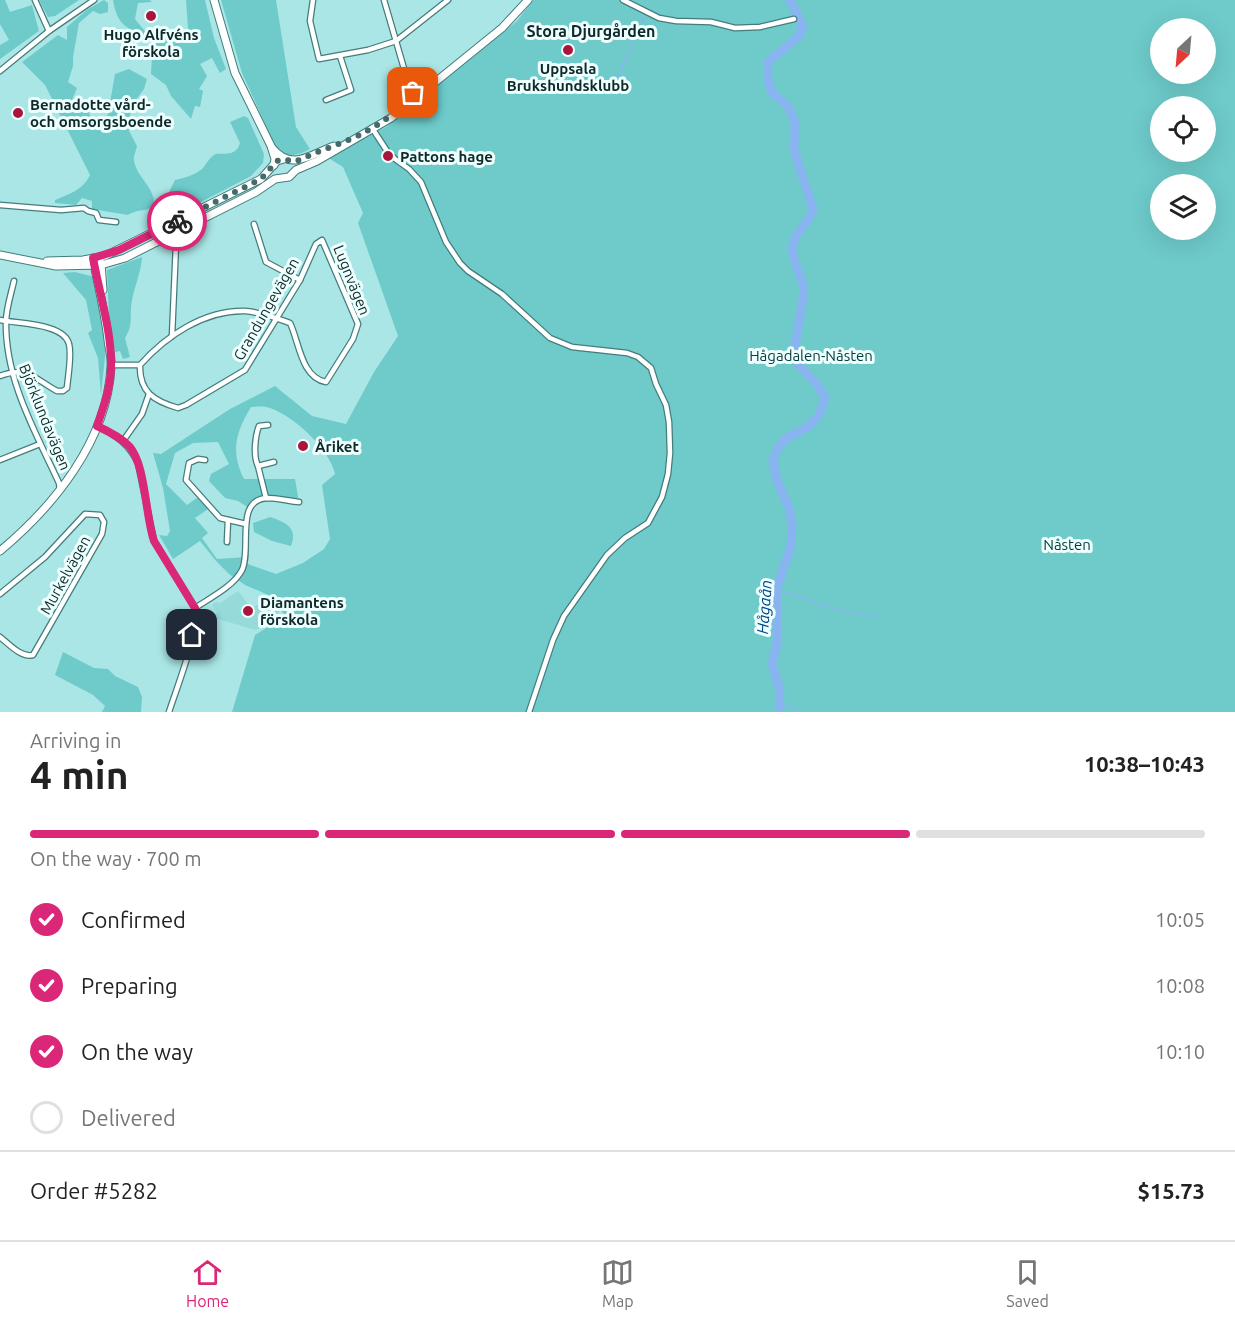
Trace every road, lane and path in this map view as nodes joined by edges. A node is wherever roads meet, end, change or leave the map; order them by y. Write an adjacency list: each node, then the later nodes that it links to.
1 (35, 0): 10 (street)
2 (94, 0): 10 (street)
3 (214, 0): 18 (street)
4 (313, 0): 12 (street)
5 (384, 0): 11 (street)
6 (448, 0): 11 (street)
7 (528, 0): 14 (street)
8 (622, 0): 9 (street)
9 (794, 19)
10 (49, 31): 13 (street)
11 (396, 41): 12 (street); 14 (street)
12 (340, 56): 15 (street)
13 (0, 71)
14 (415, 98): 16 (street)
15 (326, 100)
16 (372, 128): 17 (street); 59 (street)
17 (351, 139): 19 (street); 21 (street)
18 (271, 146): 19 (street); 20 (street)
19 (286, 160): 20 (street); 21 (street)
20 (273, 166): 22 (street); 29 (street)
21 (292, 173): 22 (street)
22 (282, 178): 29 (street)
23 (0, 205): 24 (street)
24 (116, 222)
25 (254, 224): 30 (street)
26 (322, 240): 30 (street, Grandungevägen); 32 (street, Lugnvägen)
27 (176, 244): 34 (street)
28 (0, 255): 29 (street)
29 (97, 261): 35 (street)
30 (300, 280): 32 (street, Grandungevägen)
31 (14, 281): 33 (street, Björklundavägen)
32 (276, 318): 34 (street); 39 (street, Grandungevägen)
33 (3, 320): 37 (street, Björklundavägen); 37 (street)
34 (172, 336): 36 (street)
35 (111, 365): 36 (street); 41 (street)
36 (140, 365): 39 (street)
37 (11, 372): 38 (street); 43 (street, Björklundavägen)
38 (0, 376)
39 (149, 394): 42 (street)
40 (268, 425): 47 (street)
41 (97, 426): 42 (street); 48 (street)
42 (123, 441): 56 (street)
43 (40, 444): 44 (street); 48 (street, Björklundavägen)
44 (0, 460)
45 (206, 460): 51 (street)
46 (274, 462): 47 (street)
47 (258, 466): 49 (street)
48 (60, 490): 54 (street)
49 (266, 498): 50 (street); 52 (street)
50 (299, 502)
51 (228, 520): 52 (street); 53 (street)
52 (246, 524): 56 (street)
53 (227, 542)
54 (0, 551)
55 (0, 594): 57 (street, Murkelvägen)
56 (195, 608): 58 (street)
57 (0, 637)
58 (169, 712)
59 (529, 712)

